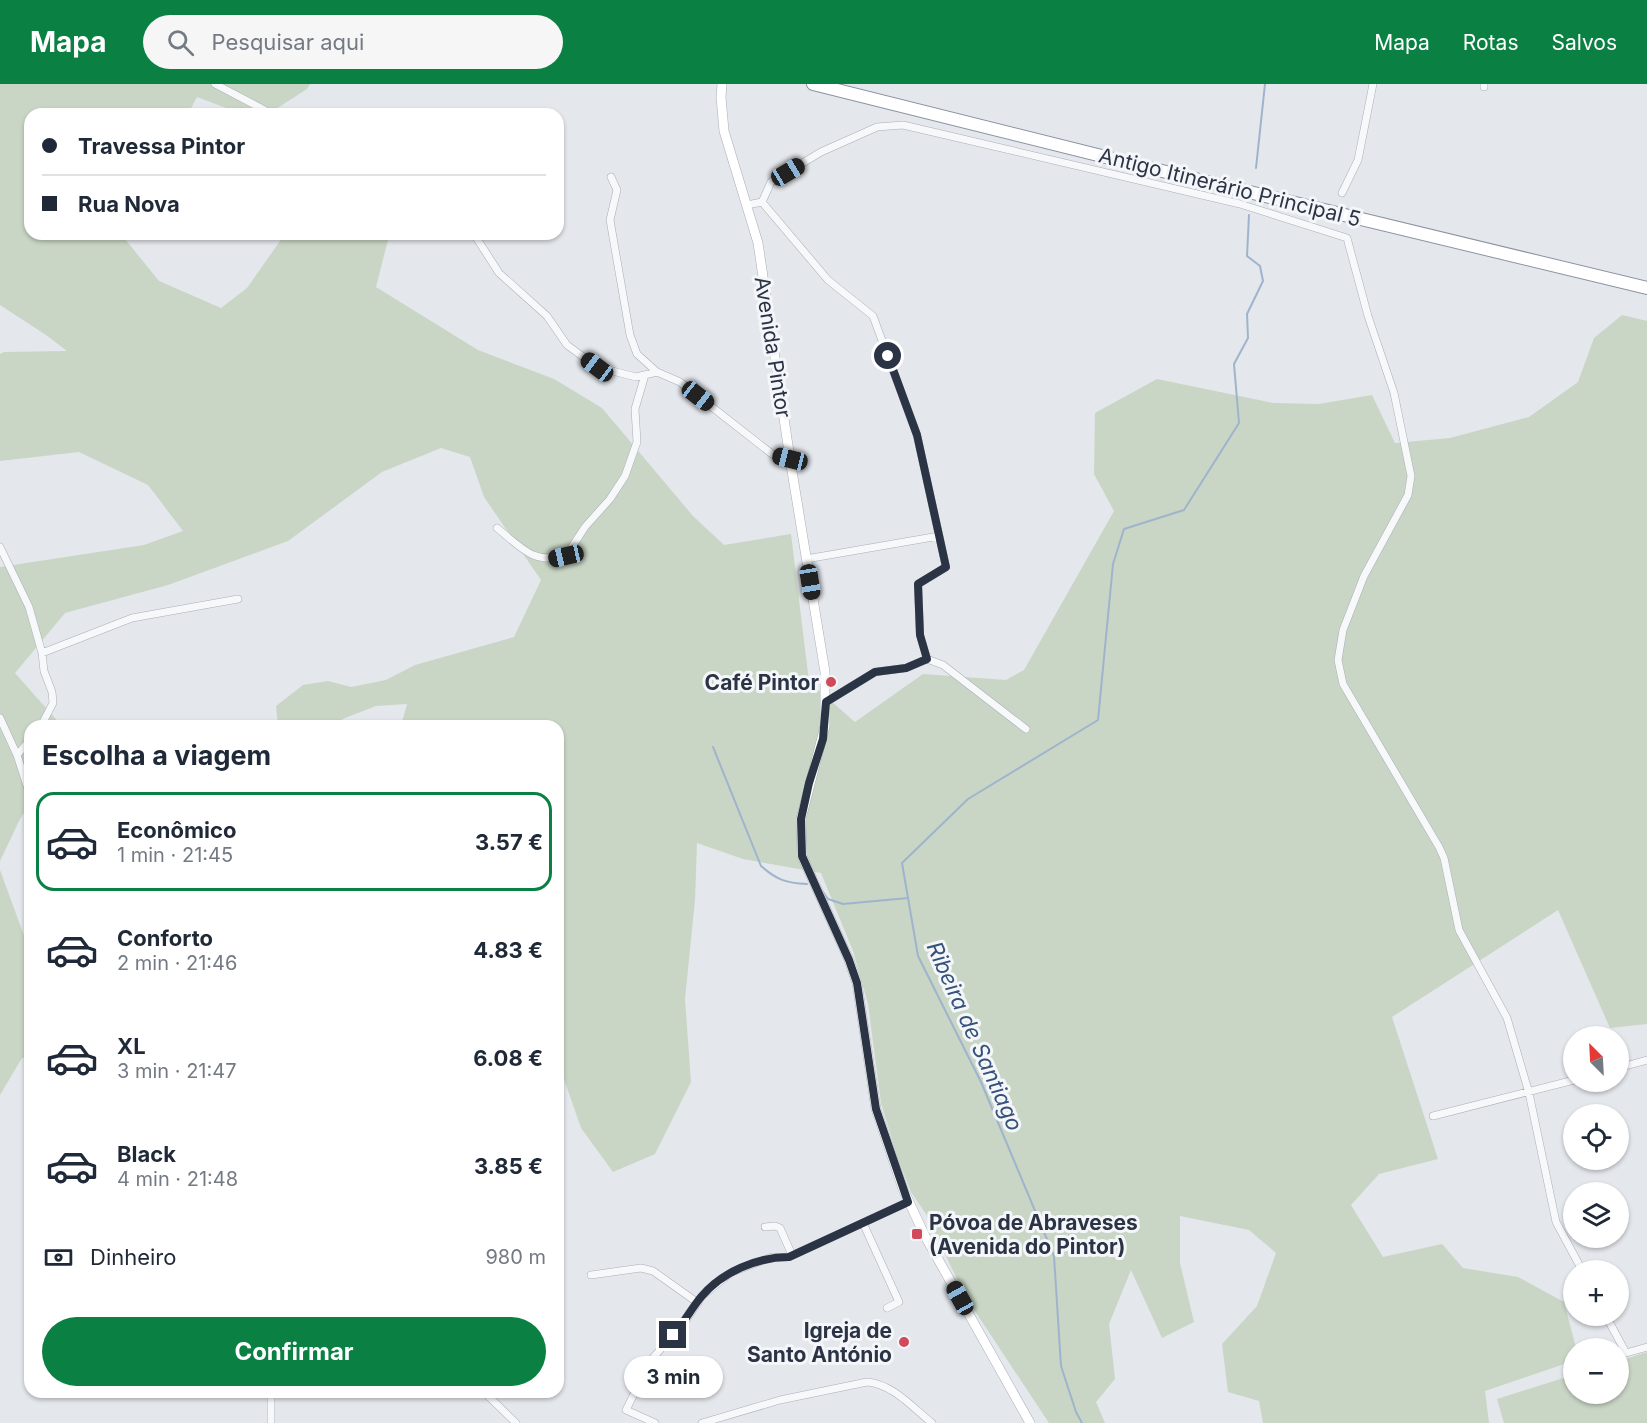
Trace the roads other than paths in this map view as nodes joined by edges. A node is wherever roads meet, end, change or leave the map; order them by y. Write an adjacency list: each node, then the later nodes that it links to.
1 (215, 84): 5 (street)
2 (723, 84): 9 (street, Avenida Pintor)
3 (813, 84): 11 (highway, Antigo Itinerário Principal 5)
4 (1373, 84): 7 (street)
5 (261, 108)
6 (610, 177): 12 (street)
7 (1342, 193)
8 (762, 202): 9 (street); 16 (street); 32 (street)
9 (747, 205): 14 (street, Avenida Pintor)
10 (478, 240): 13 (street)
11 (1647, 288)
12 (657, 372): 13 (street); 14 (street)
13 (645, 375): 15 (street)
14 (790, 459): 18 (street, Avenida Pintor)
15 (497, 528)
16 (939, 536): 18 (street); 21 (street)
17 (0, 547): 20 (street)
18 (806, 559): 22 (street, Avenida Pintor)
19 (238, 599): 20 (street)
20 (42, 653): 24 (street)
21 (927, 659): 22 (street); 25 (street)
22 (826, 702): 34 (street, Avenida Pintor)
23 (0, 718): 27 (street)
24 (44, 720)
25 (1026, 729)
26 (24, 747): 27 (street)
27 (17, 755): 28 (street)
28 (24, 777)
29 (1647, 1060): 30 (street)
30 (1629, 1065)
31 (1563, 1083): 32 (street)
32 (1528, 1093): 33 (street); 38 (street)
33 (1433, 1116)
34 (908, 1202): 35 (street); 51 (street, Avenida Pintor)
35 (863, 1223): 37 (street); 41 (street)
36 (765, 1227): 37 (street)
37 (792, 1255): 40 (street)
38 (1577, 1260)
39 (591, 1275): 40 (street)
40 (698, 1303): 48 (street)
41 (887, 1308)
42 (1611, 1326): 43 (street)
43 (1647, 1347)
44 (271, 1398): 46 (street)
45 (490, 1398): 47 (street)
46 (271, 1423)
47 (516, 1423)
48 (655, 1423)
49 (702, 1423): 50 (street)
50 (932, 1423)
51 (1030, 1423)

